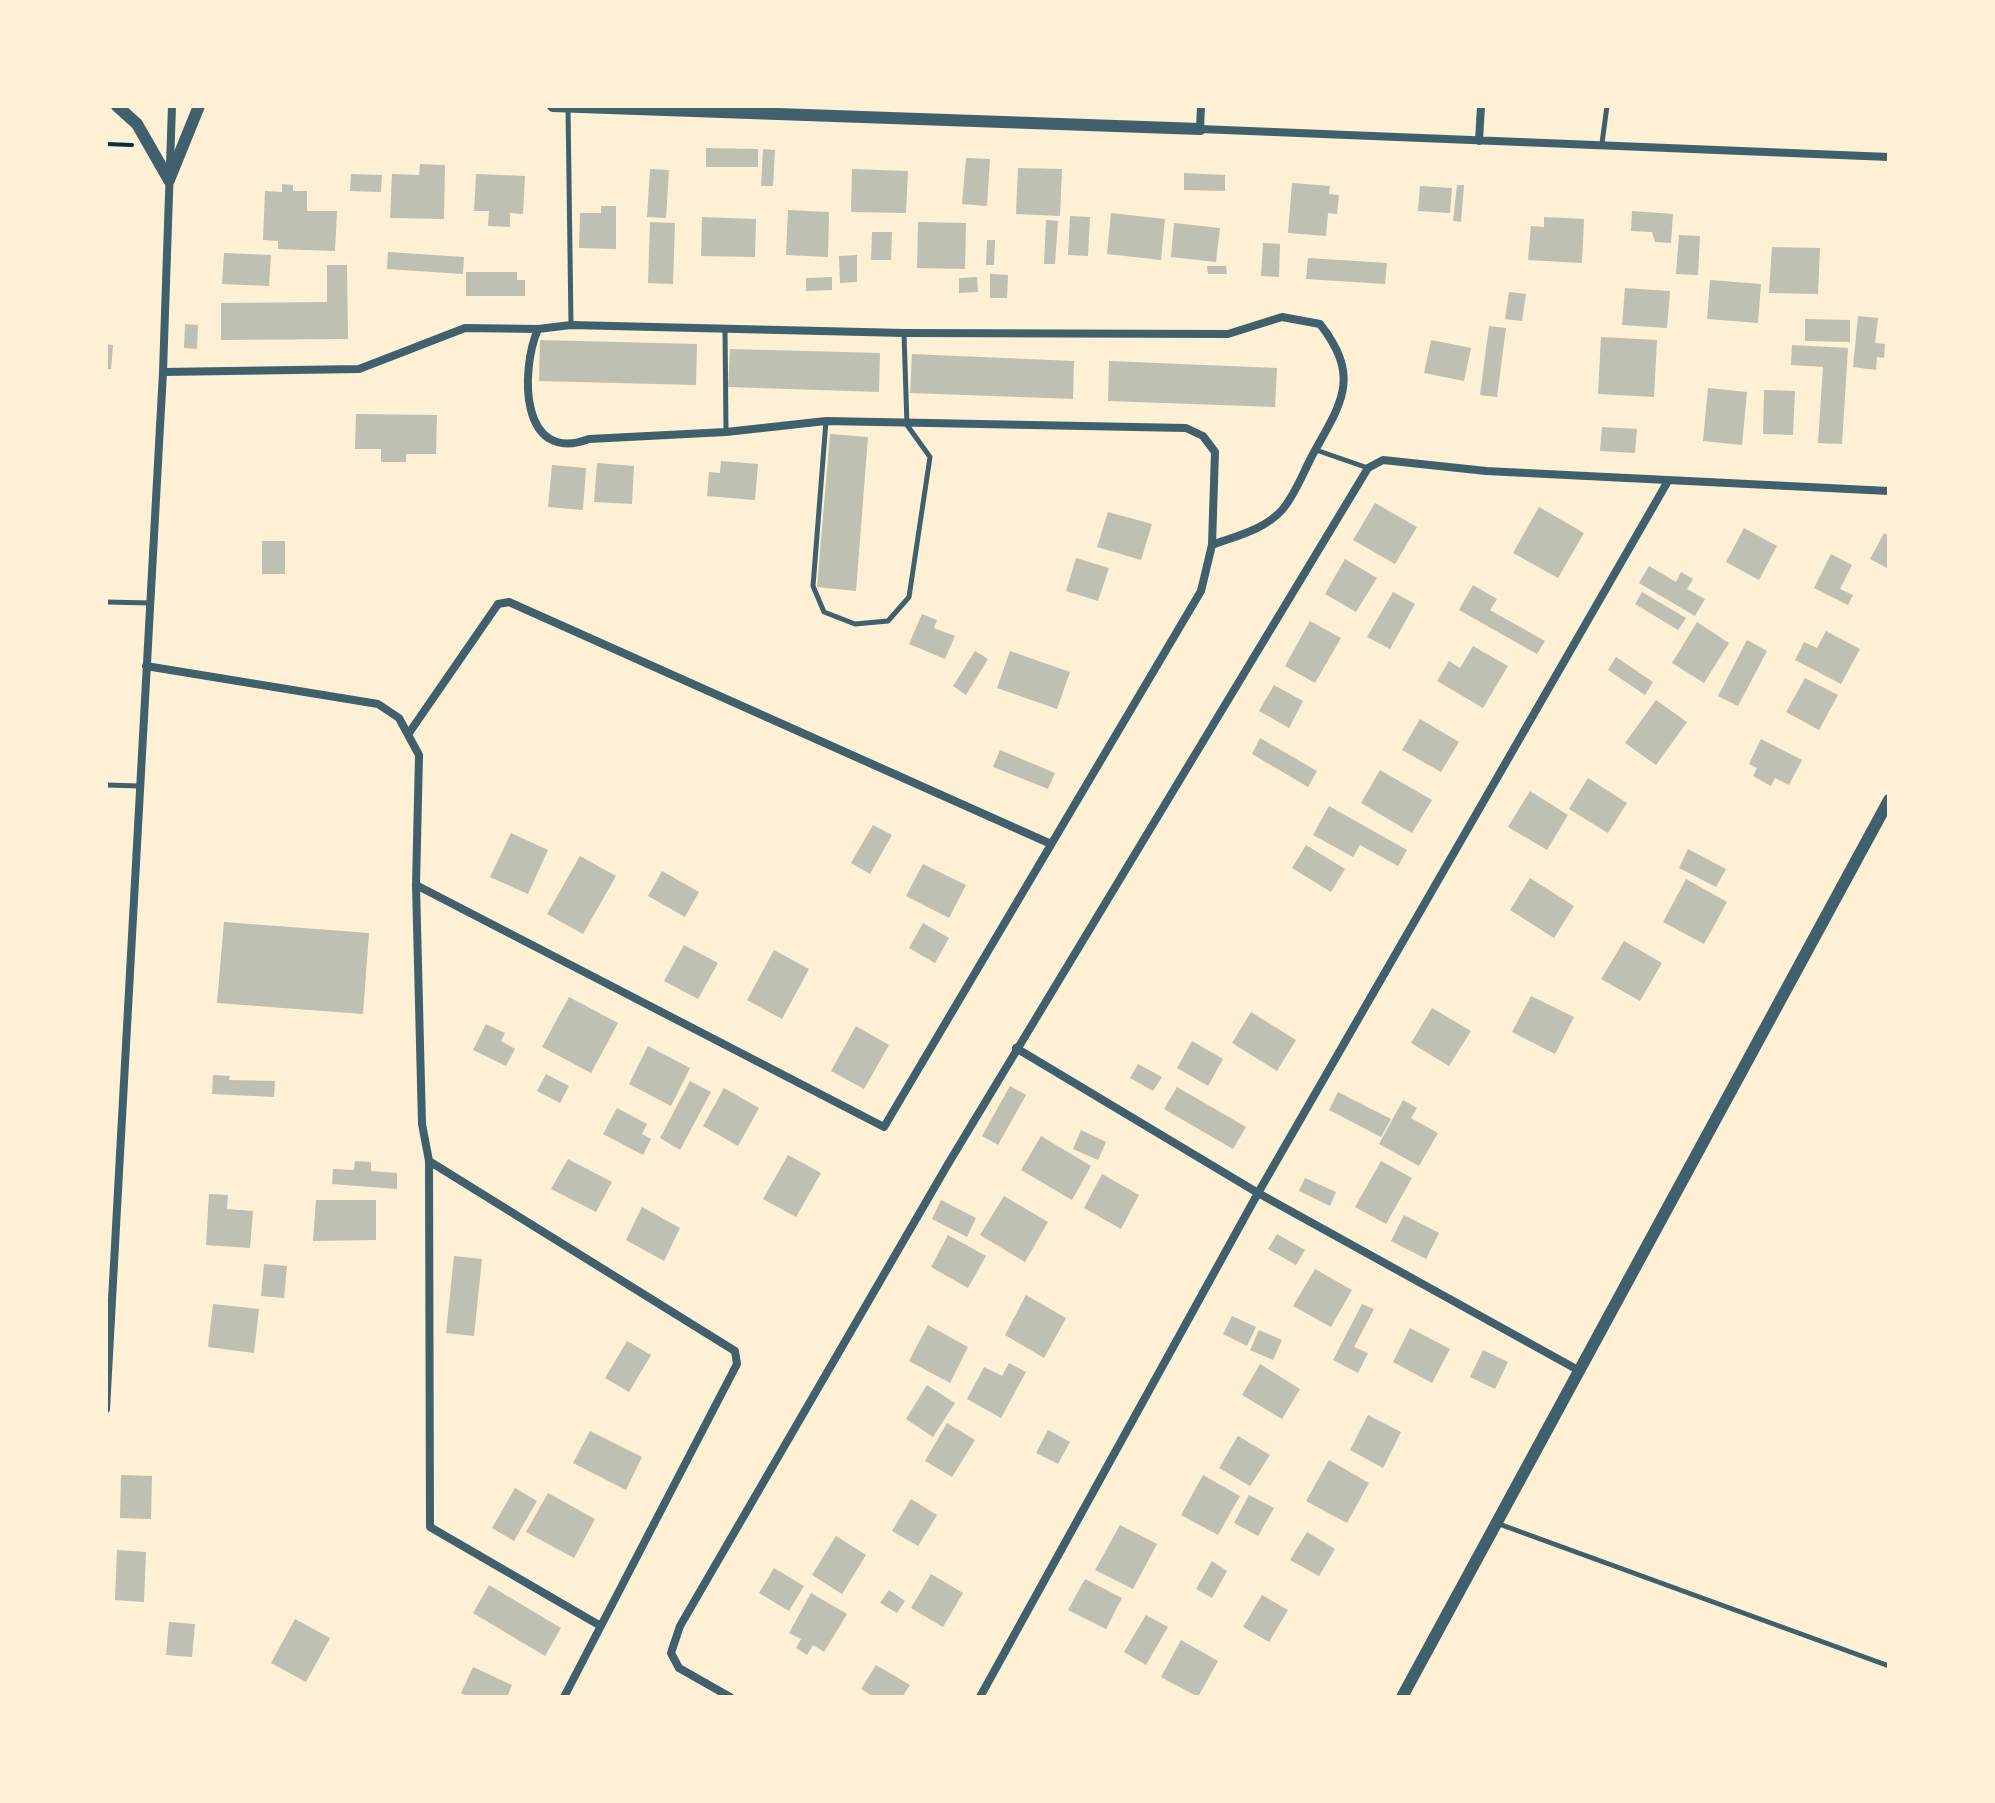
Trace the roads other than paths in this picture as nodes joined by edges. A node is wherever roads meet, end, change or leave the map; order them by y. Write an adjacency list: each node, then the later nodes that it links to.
1 (117, 106): 14 (street)
2 (172, 106): 14 (street)
3 (199, 106): 14 (street)
4 (553, 106): 8 (street)
5 (1201, 106): 10 (street)
6 (1481, 106): 11 (street)
7 (1607, 106): 12 (lane)
8 (568, 107): 9 (street); 15 (lane)
9 (707, 109): 10 (street)
10 (1200, 129): 11 (street)
11 (1479, 141): 12 (street)
12 (1602, 143): 13 (street)
13 (1889, 157)
14 (169, 180): 19 (street)
15 (571, 325): 16 (street); 17 (street)
16 (538, 329): 19 (street); 22 (street)
17 (725, 329): 18 (street); 22 (lane)
18 (904, 333): 21 (lane); 23 (street)
19 (163, 372): 29 (street)
20 (826, 421): 21 (street); 21 (lane); 22 (street)
21 (907, 425): 27 (street)
22 (726, 432)
23 (1316, 450): 24 (lane); 27 (street)
24 (1368, 468): 25 (street); 37 (street)
25 (1668, 481): 26 (street); 39 (street)
26 (1889, 491)
27 (1212, 545): 35 (street)
28 (106, 602): 29 (lane)
29 (149, 603): 30 (street)
30 (146, 666): 31 (street); 33 (street)
31 (409, 733): 35 (street); 36 (street)
32 (106, 785): 33 (lane)
33 (141, 786): 40 (street)
34 (1889, 800): 41 (street)
35 (1051, 844): 36 (street)
36 (416, 885): 38 (street)
37 (1016, 1048): 39 (street); 47 (street)
38 (429, 1161): 44 (street); 44 (street)
39 (1258, 1193): 41 (street); 48 (street)
40 (107, 1343): 42 (street)
41 (1578, 1370): 43 (street)
42 (106, 1409)
43 (1498, 1524): 45 (lane); 49 (street)
44 (599, 1625): 46 (street)
45 (1889, 1666)
46 (564, 1697)
47 (730, 1697)
48 (980, 1697)
49 (1402, 1697)

